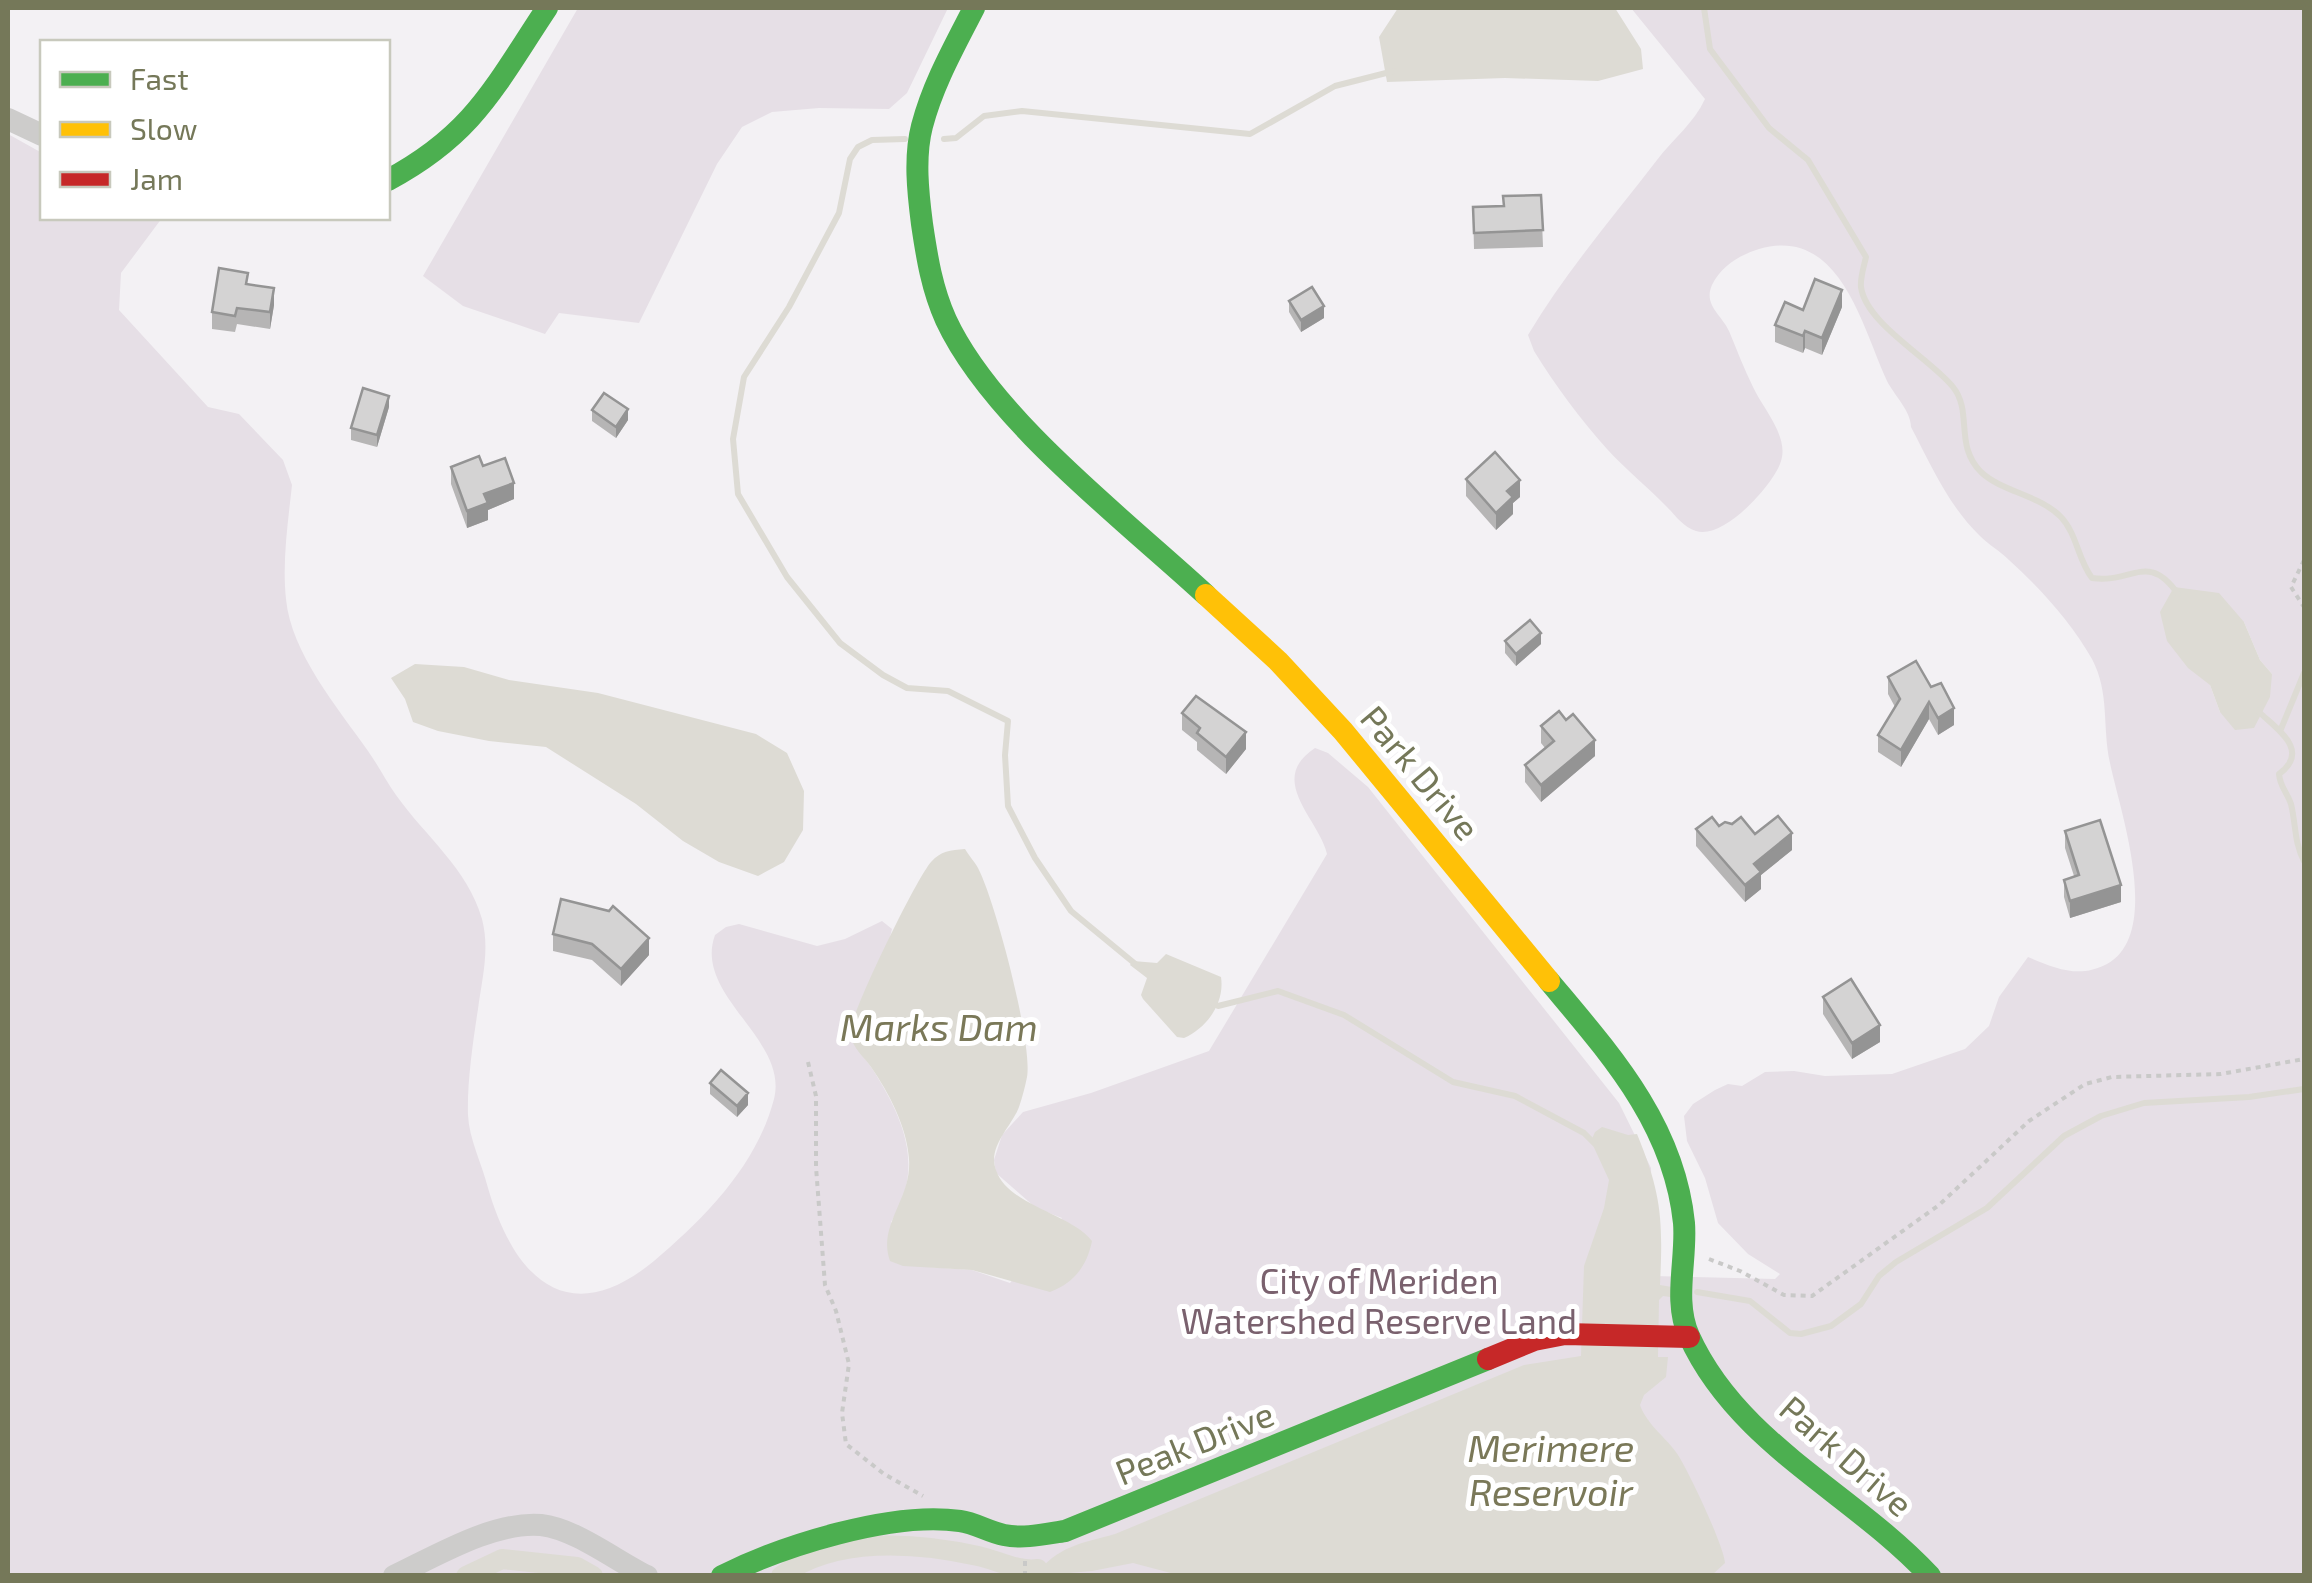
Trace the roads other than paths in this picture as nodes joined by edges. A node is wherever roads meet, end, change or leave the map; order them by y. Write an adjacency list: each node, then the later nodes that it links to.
1 (548, 8): 5 (street)
2 (974, 8): 6 (street, Park Drive)
3 (8, 119): 4 (street)
4 (40, 134)
5 (390, 179)
6 (1689, 1337): 9 (street, Peak Drive); 10 (street, Park Drive)
7 (394, 1576): 8 (street)
8 (648, 1576)
9 (722, 1576)
10 (1930, 1576)

